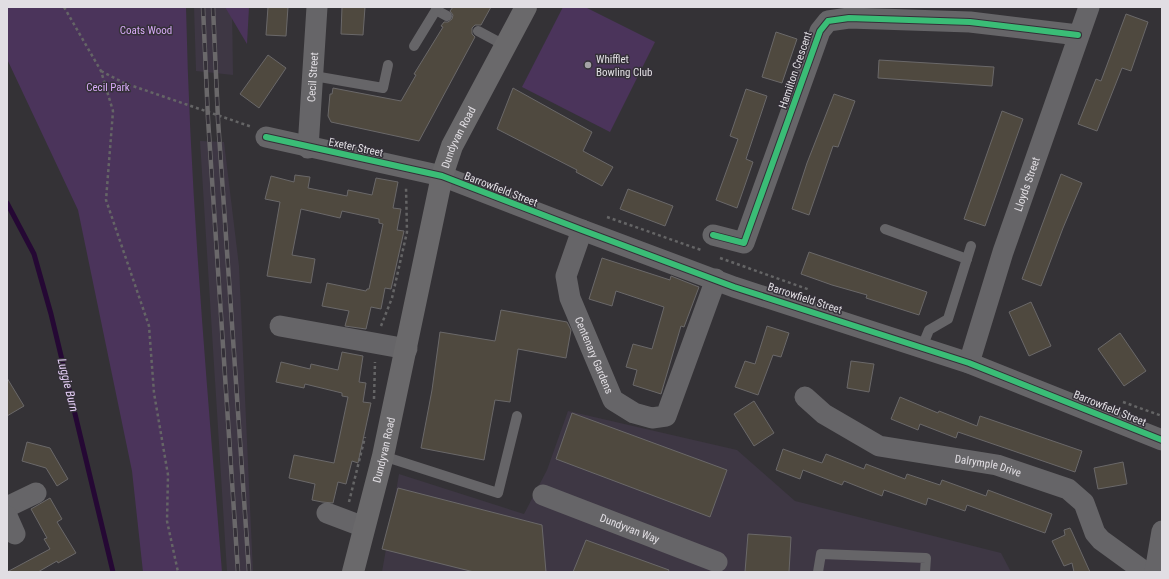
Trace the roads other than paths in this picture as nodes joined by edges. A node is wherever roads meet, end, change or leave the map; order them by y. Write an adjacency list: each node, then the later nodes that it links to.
1 (317, 7): 11 (street, Cecil Street)
2 (526, 7): 9 (main road, Dundyvan Road)
3 (1089, 7): 7 (street, Lloyds Street)
4 (436, 8): 5 (lane); 8 (lane)
5 (447, 16)
6 (478, 31): 9 (lane)
7 (1078, 35): 17 (street, Hamilton Crescent); 24 (street, Lloyds Street)
8 (414, 46)
9 (506, 46): 14 (main road, Dundyvan Road)
10 (388, 65): 11 (lane)
11 (314, 76): 13 (street, Cecil Street)
12 (266, 137): 13 (street, Exeter Street)
13 (308, 148): 14 (street, Exeter Street)
14 (442, 176): 16 (street, Barrowfield Street); 23 (main road, Dundyvan Road)
15 (885, 229): 19 (lane)
16 (582, 230): 20 (street, Barrowfield Street); 20 (street, Centenary Gardens)
17 (713, 235)
18 (972, 246): 19 (lane)
19 (967, 259): 22 (lane)
20 (725, 283): 22 (street, Barrowfield Street)
21 (280, 326): 23 (street)
22 (922, 347): 24 (street, Barrowfield Street)
23 (407, 349): 28 (main road, Dundyvan Road)
24 (970, 363): 27 (street, Barrowfield Street)
25 (805, 397): 39 (street, Dalrymple Drive)
26 (517, 416): 28 (lane)
27 (1162, 440)
28 (383, 456): 33 (main road, Dundyvan Road)
29 (36, 493): 31 (street)
30 (543, 495): 35 (street, Dundyvan Way)
31 (7, 507)
32 (327, 513): 33 (street)
33 (364, 527): 36 (main road, Dundyvan Road)
34 (1162, 531): 40 (street)
35 (718, 559)
36 (353, 572)
37 (818, 572): 38 (lane)
38 (925, 572)
39 (1146, 572)
40 (1155, 572)

